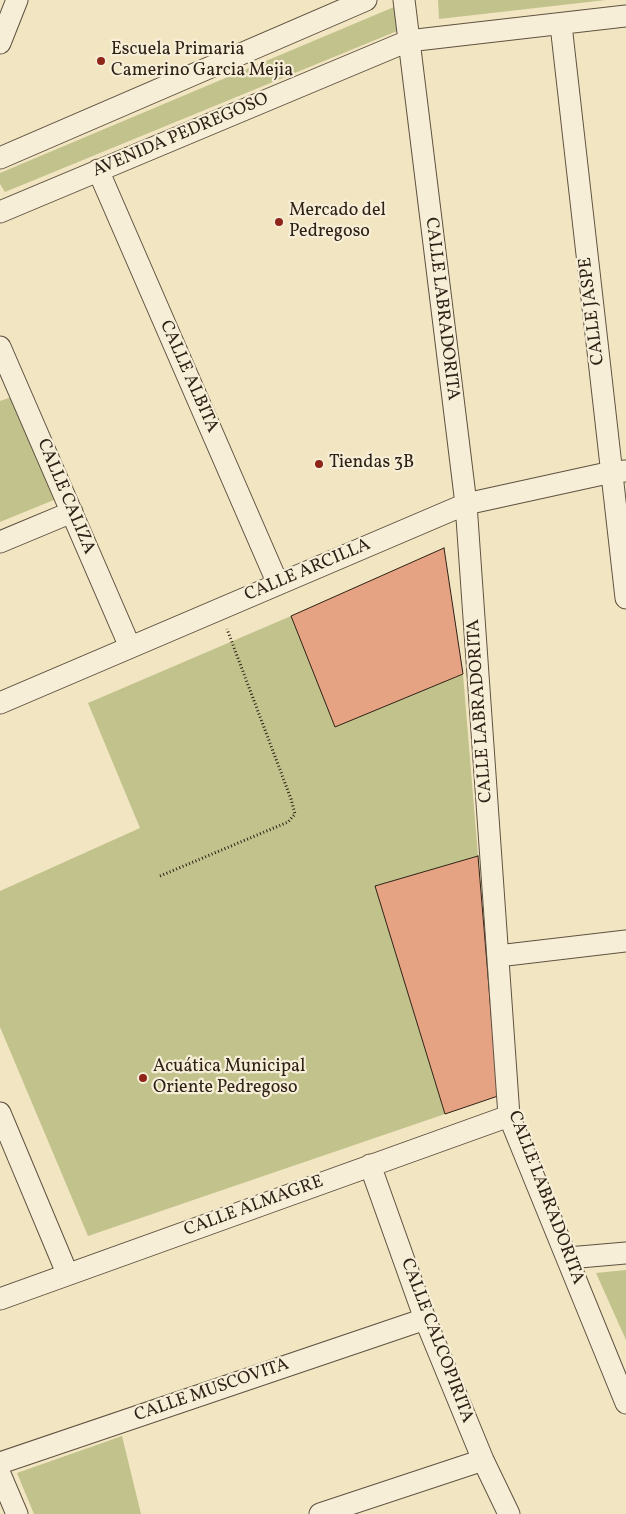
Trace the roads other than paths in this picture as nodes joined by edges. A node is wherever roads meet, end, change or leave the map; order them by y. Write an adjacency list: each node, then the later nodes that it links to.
1 (17, 0): 7 (street)
2 (366, 0): 8 (street)
3 (404, 0): 6 (street, CALLE LABRADORITA)
4 (626, 16): 5 (street, AVENIDA PEDREGOSO)
5 (561, 25): 6 (street, AVENIDA PEDREGOSO); 13 (street, CALLE JASPE)
6 (408, 41): 9 (street, AVENIDA PEDREGOSO); 14 (street, CALLE LABRADORITA)
7 (0, 43)
8 (0, 158)
9 (98, 170): 10 (street, AVENIDA PEDREGOSO); 17 (street, CALLE ALBITA)
10 (0, 212)
11 (0, 347): 12 (street, CALLE CALIZA)
12 (5, 372): 15 (street, CALLE CALIZA)
13 (619, 471): 14 (street, CALLE ARCILLA); 18 (street, CALLE JASPE)
14 (466, 504): 17 (street, CALLE ARCILLA); 22 (street, CALLE LABRADORITA)
15 (72, 512): 16 (street); 19 (street, CALLE CALIZA)
16 (0, 542)
17 (278, 584): 19 (street, CALLE ARCILLA)
18 (626, 598)
19 (130, 647): 20 (street, CALLE ARCILLA)
20 (0, 703)
21 (626, 941): 22 (street)
22 (498, 956): 24 (street, CALLE LABRADORITA)
23 (0, 1113): 28 (street)
24 (509, 1116): 25 (street, CALLE ALMAGRE); 27 (street, CALLE LABRADORITA)
25 (370, 1166): 28 (street, CALLE ALMAGRE); 30 (street, CALLE CALCOPIRITA)
26 (626, 1253): 27 (street)
27 (568, 1258): 31 (street, CALLE LABRADORITA)
28 (67, 1273): 29 (street, CALLE ALMAGRE)
29 (0, 1299)
30 (425, 1319): 32 (street, CALLE CALCOPIRITA); 33 (street, CALLE MUSCOVITA)
31 (626, 1403)
32 (483, 1460): 36 (street); 37 (street, CALLE CALCOPIRITA)
33 (0, 1463)
34 (0, 1474): 35 (street)
35 (17, 1514)
36 (320, 1514)
37 (509, 1514)

